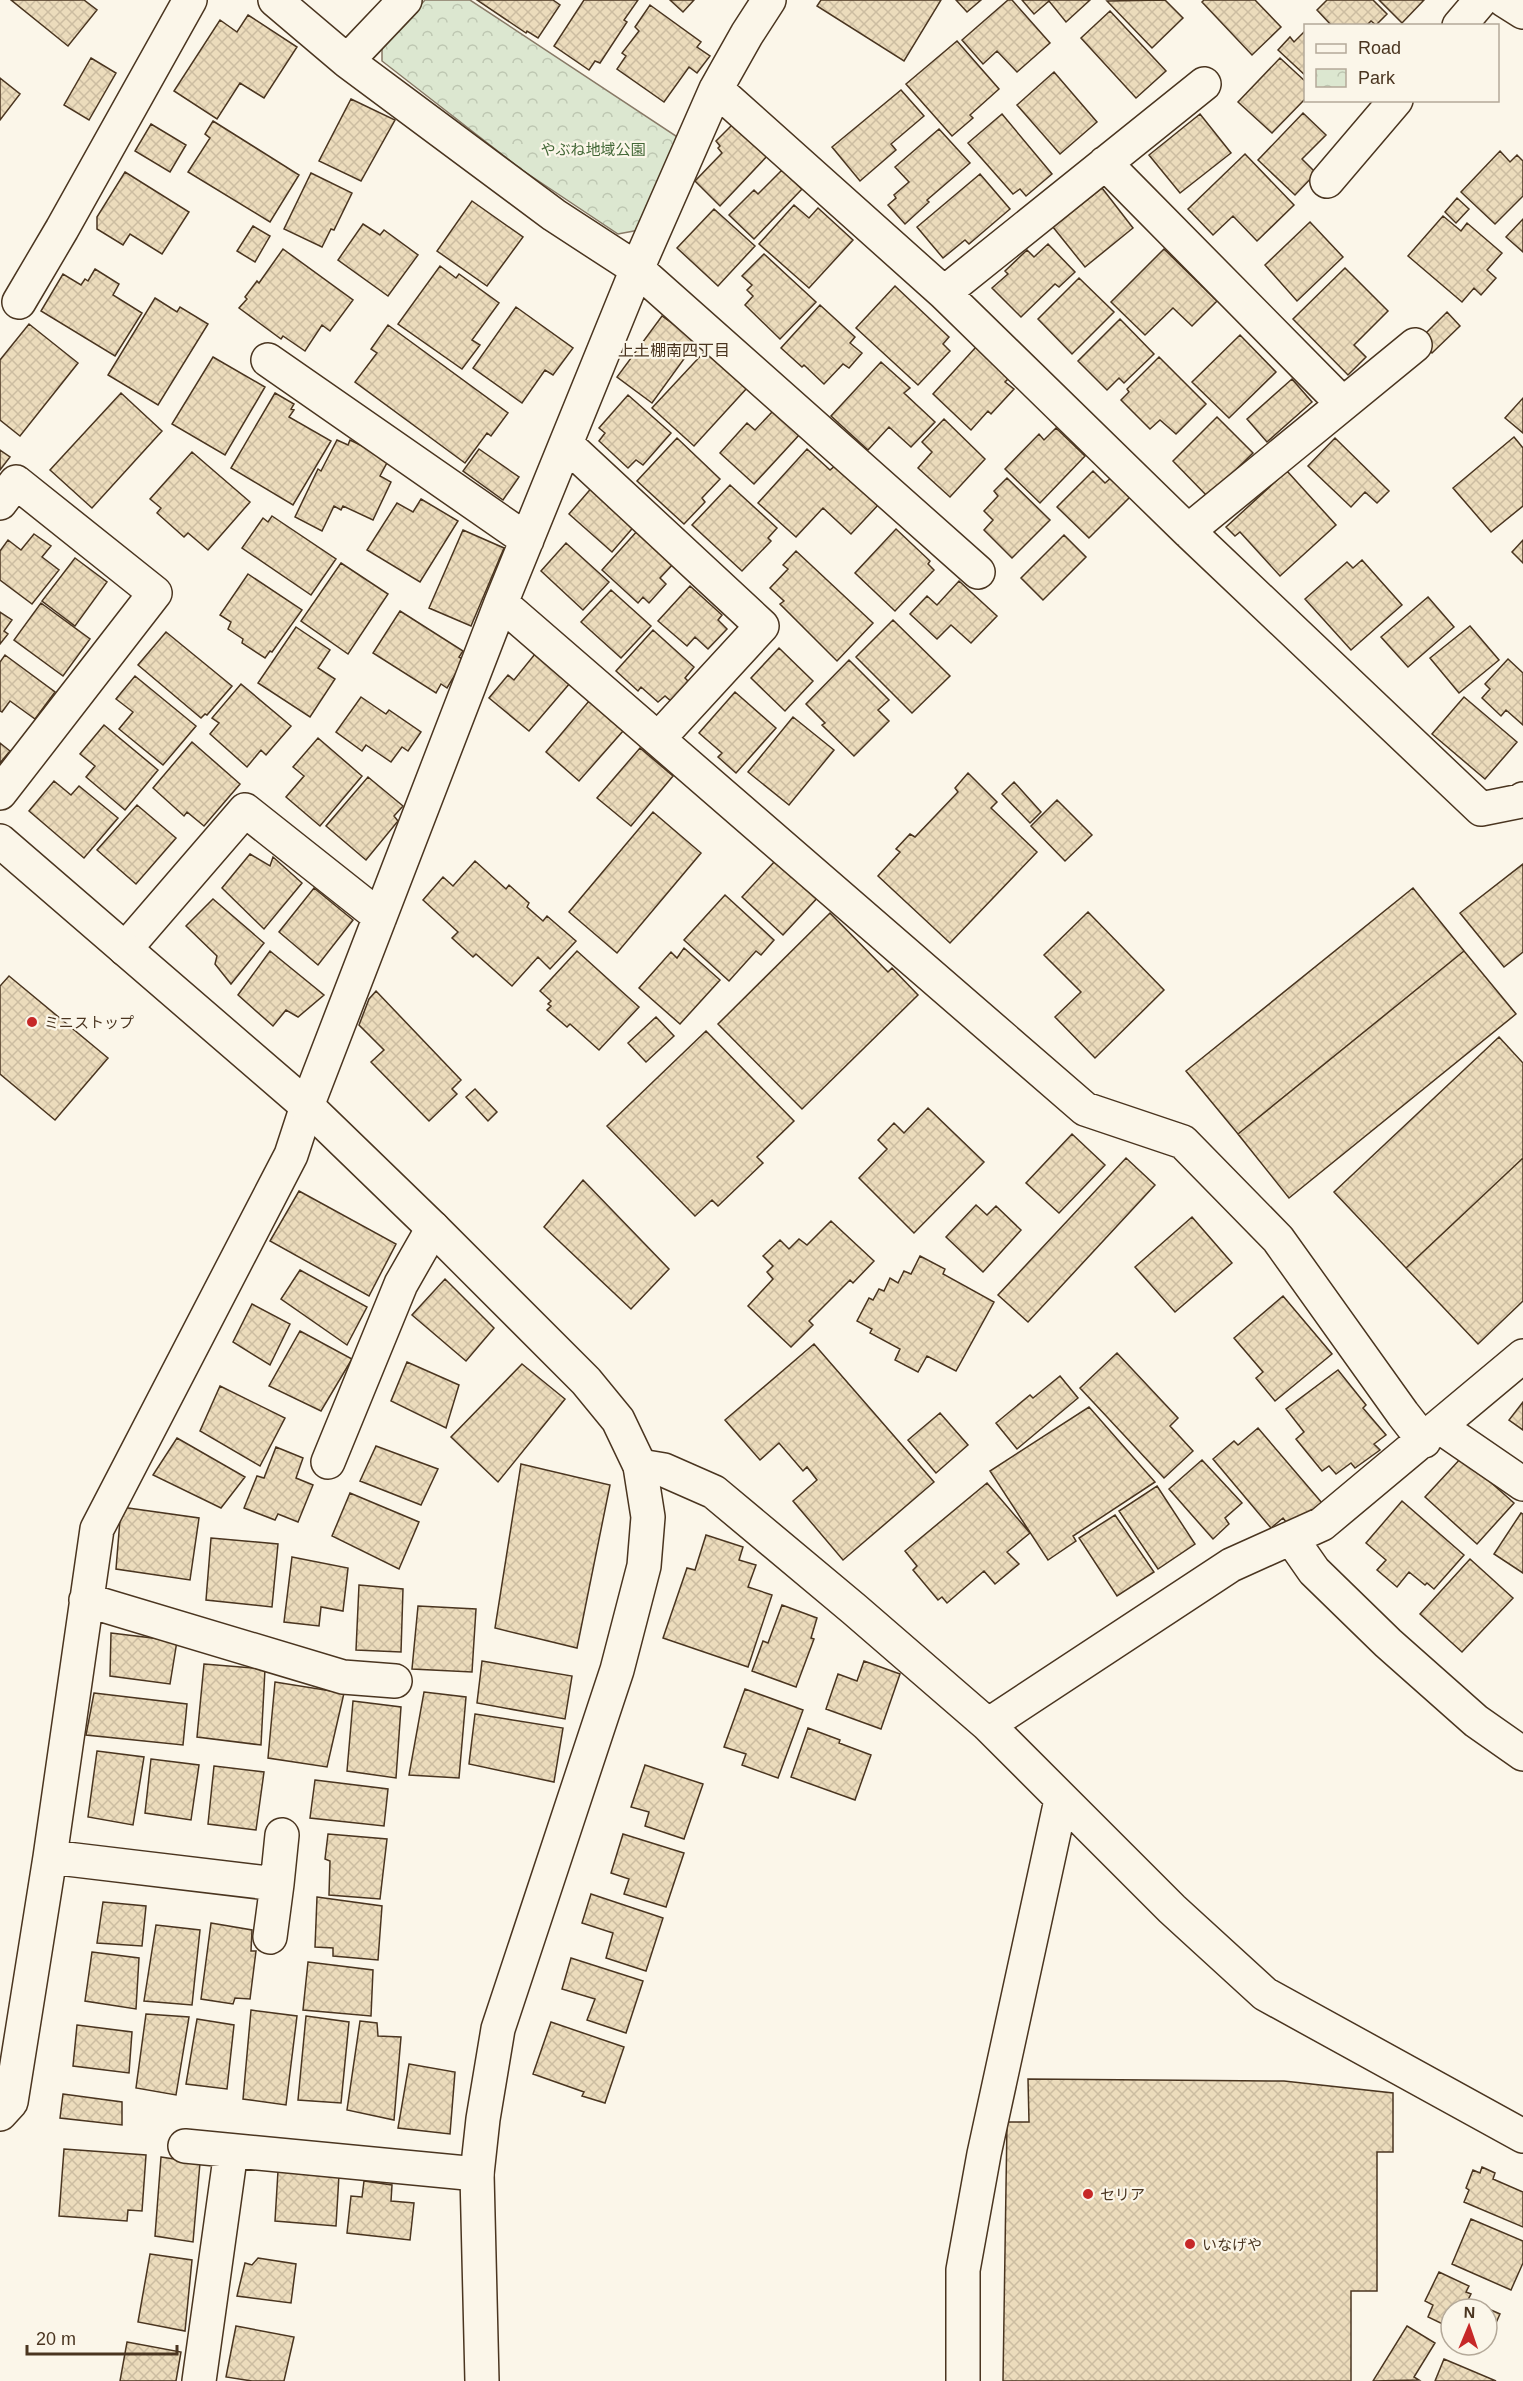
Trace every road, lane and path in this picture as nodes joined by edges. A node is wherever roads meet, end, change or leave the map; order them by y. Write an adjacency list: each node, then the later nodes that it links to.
1 (190, 0): 15 (street)
2 (275, 0): 7 (street)
3 (405, 0): 7 (street)
4 (769, 0): 9 (street)
5 (1506, 3): 6 (street)
6 (1463, 24)
7 (347, 61): 13 (street)
8 (1204, 84): 11 (street)
9 (716, 89): 13 (street); 14 (street)
10 (1394, 102): 12 (street)
11 (1105, 163): 14 (street); 18 (street)
12 (1327, 181)
13 (637, 269): 19 (street); 23 (street)
14 (944, 293): 21 (street)
15 (19, 302)
16 (1415, 345): 18 (street)
17 (267, 360): 22 (street)
18 (1343, 404): 21 (street)
19 (566, 444): 22 (street); 25 (street)
20 (0, 503): 26 (street)
21 (1188, 531): 27 (street)
22 (527, 540): 24 (street)
23 (978, 572)
24 (501, 603): 25 (street); 29 (street)
25 (658, 739): 34 (street)
26 (0, 793)
27 (1523, 799)
28 (0, 841): 30 (street)
29 (380, 916): 30 (street); 31 (street)
30 (125, 949): 31 (street)
31 (307, 1106): 32 (street); 39 (street)
32 (433, 1228): 35 (street); 36 (street)
33 (1523, 1356): 34 (street)
34 (1432, 1434): 37 (street); 38 (street)
35 (328, 1462)
36 (640, 1466): 41 (street); 52 (street)
37 (1523, 1484)
38 (1291, 1538): 41 (street); 42 (street)
39 (86, 1600): 40 (street); 45 (street)
40 (396, 1682)
41 (988, 1725): 43 (street)
42 (1523, 1754)
43 (1061, 1800): 49 (street); 55 (street)
44 (282, 1835): 46 (street)
45 (50, 1857): 46 (street); 48 (street)
46 (277, 1884): 47 (street)
47 (270, 1937)
48 (0, 2114)
49 (1523, 2136)
50 (185, 2146): 51 (street)
51 (231, 2151): 52 (street); 53 (street)
52 (477, 2174): 54 (street)
53 (199, 2381)
54 (482, 2381)
55 (963, 2381)

